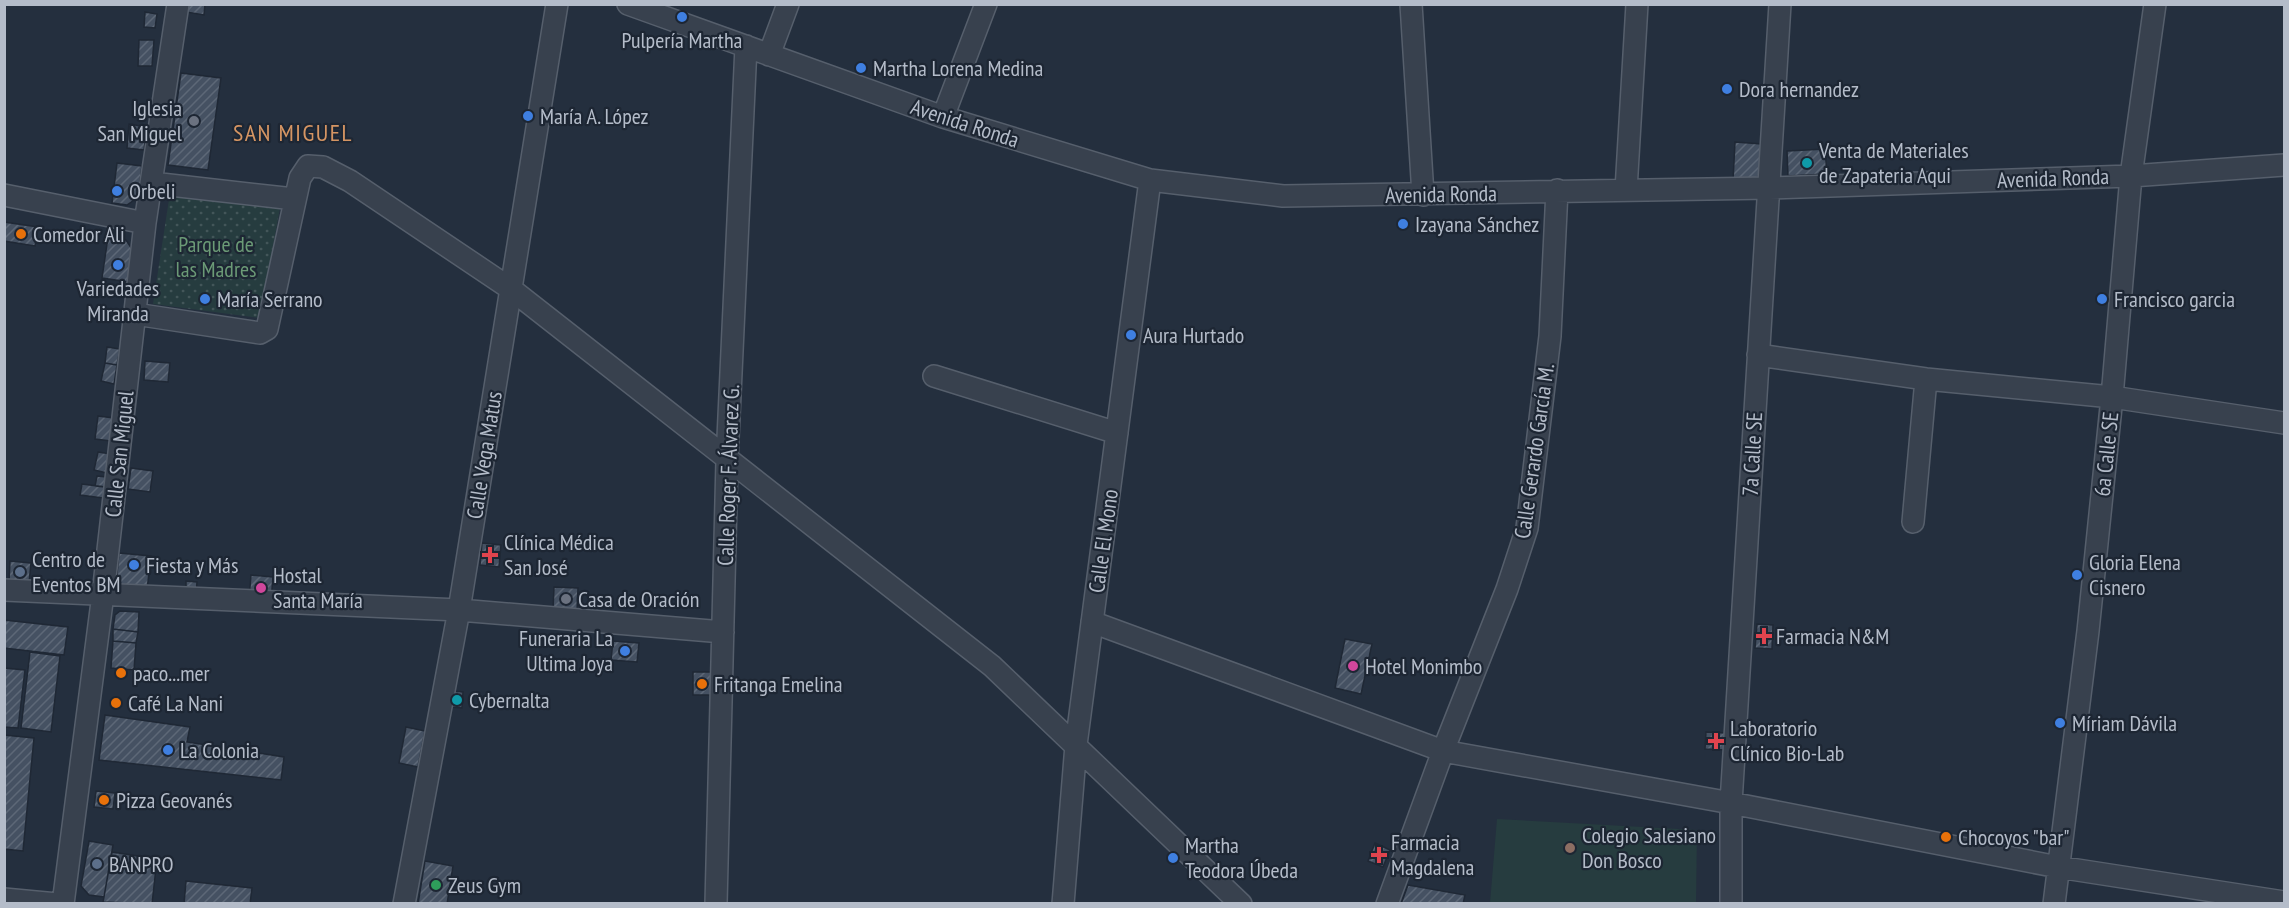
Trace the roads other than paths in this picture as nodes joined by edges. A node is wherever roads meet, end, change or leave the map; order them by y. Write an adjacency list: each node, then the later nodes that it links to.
1 (178, 4): 16 (street, Calle San Miguel)
2 (557, 4): 24 (street, Calle Vega Matus)
3 (628, 4): 10 (street, Avenida Ronda)
4 (788, 4): 11 (street)
5 (986, 4): 12 (street)
6 (1411, 4): 21 (street)
7 (1637, 4): 19 (street)
8 (1780, 4): 17 (street, 7a Calle SE)
9 (2155, 4): 14 (street, 6a Calle SE)
10 (746, 46): 11 (street, Avenida Ronda); 32 (street, Calle Roger F. Álvarez G.)
11 (769, 55): 12 (street, Avenida Ronda)
12 (943, 117): 15 (street, Avenida Ronda)
13 (2284, 165): 14 (street, Avenida Ronda)
14 (2131, 176): 17 (street, Avenida Ronda); 29 (street, 6a Calle SE)
15 (1150, 180): 21 (street, Avenida Ronda); 31 (street, Calle El Mono)
16 (152, 183): 22 (street); 23 (street, Calle San Miguel)
17 (1769, 188): 19 (street, Avenida Ronda); 26 (street, 7a Calle SE)
18 (1557, 190): 19 (street, Avenida Ronda); 21 (street, Avenida Ronda); 40 (street, Calle Gerardo García M.)
19 (1626, 190)
20 (4, 195): 23 (street)
21 (1423, 195)
22 (294, 199): 24 (street); 25 (street)
23 (145, 223): 25 (street, Calle San Miguel)
24 (511, 289): 32 (street); 36 (street, Calle Vega Matus)
25 (135, 314): 35 (street, Calle San Miguel)
26 (1758, 356): 28 (street); 41 (street, 7a Calle SE)
27 (934, 376): 31 (street)
28 (1926, 379): 29 (street); 33 (street)
29 (2112, 397): 30 (street); 42 (street, 6a Calle SE)
30 (2284, 423)
31 (1117, 433): 37 (street, Calle El Mono)
32 (727, 460): 38 (street, Calle Roger F. Álvarez G.); 39 (street)
33 (1913, 522)
34 (4, 590): 35 (street)
35 (103, 594): 36 (street); 46 (street, Calle San Miguel)
36 (459, 610): 38 (street); 47 (street, Calle Vega Matus)
37 (1092, 622): 39 (street, Calle El Mono); 40 (street)
38 (723, 632): 48 (street, Calle Roger F. Álvarez G.)
39 (1076, 745): 49 (street, Calle El Mono); 50 (street)
40 (1443, 751): 41 (street); 51 (street, Calle Gerardo García M.)
41 (1731, 803): 42 (street); 52 (street, 7a Calle SE)
42 (2058, 867): 44 (street); 53 (street, 6a Calle SE)
43 (4, 899): 45 (street)
44 (2284, 902)
45 (57, 903)
46 (63, 903)
47 (404, 903)
48 (716, 903)
49 (1063, 903)
50 (1241, 903)
51 (1387, 903)
52 (1731, 903)
53 (2054, 903)

